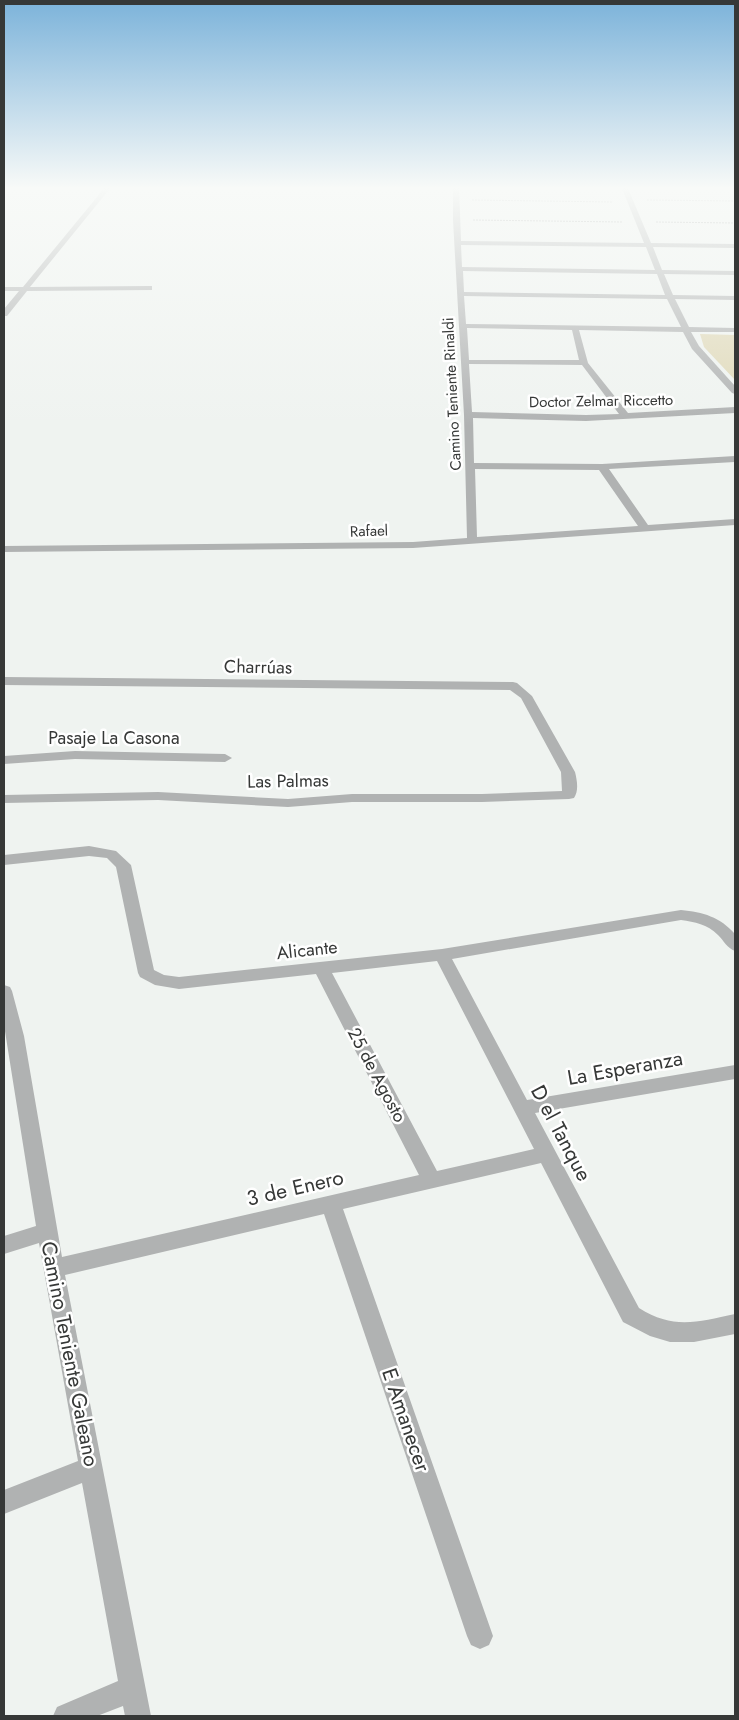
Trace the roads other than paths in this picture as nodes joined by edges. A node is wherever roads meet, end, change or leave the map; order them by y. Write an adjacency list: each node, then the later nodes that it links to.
1 (44, 266): 8 (street)
2 (657, 266): 4 (street)
3 (459, 269): 4 (street); 9 (street, Camino Teniente Rinaldi)
4 (660, 272): 5 (street); 10 (street)
5 (735, 273)
6 (149, 288): 8 (street)
7 (4, 289): 8 (street)
8 (25, 289): 12 (street)
9 (461, 294): 10 (street); 13 (street, Camino Teniente Rinaldi)
10 (670, 297): 11 (street); 15 (street)
11 (735, 298)
12 (4, 314)
13 (462, 326): 14 (street); 17 (street, Camino Teniente Rinaldi)
14 (575, 328): 15 (street); 18 (street)
15 (685, 329): 16 (street); 19 (street)
16 (735, 330)
17 (464, 362): 18 (street); 21 (street, Camino Teniente Rinaldi)
18 (584, 363): 22 (street)
19 (735, 391)
20 (735, 410): 22 (street, Doctor Zelmar Riccetto)
21 (468, 415): 22 (street, Doctor Zelmar Riccetto); 24 (street, Camino Teniente Rinaldi)
22 (626, 417)
23 (735, 459): 25 (street)
24 (470, 466): 25 (street); 28 (street, Camino Teniente Rinaldi)
25 (602, 467): 27 (street)
26 (735, 522): 27 (street, Rafael)
27 (645, 528): 28 (street, Rafael)
28 (472, 540): 30 (street, Rafael)
29 (4, 549): 30 (street, Rafael)
30 (30, 549): 31 (street)
31 (4, 558)
32 (4, 681): 35 (street, Charrúas)
33 (225, 758): 34 (street, Pasaje La Casona)
34 (4, 760)
35 (569, 790): 36 (street, Las Palmas)
36 (4, 798)
37 (4, 860): 40 (street, Alicante)
38 (735, 945): 39 (street, Alicante)
39 (442, 955): 40 (street, Alicante); 44 (street, D el Tanque)
40 (321, 968): 46 (street, 25 de Agosto)
41 (4, 991): 42 (street, Camino Teniente Galeano)
42 (9, 1037): 48 (street, Camino Teniente Galeano)
43 (735, 1072): 44 (street, La Esperanza)
44 (523, 1108): 45 (street, D el Tanque)
45 (547, 1154): 46 (street, 3 de Enero); 51 (street, D el Tanque)
46 (432, 1181): 47 (street, 3 de Enero)
47 (331, 1204): 50 (street, 3 de Enero); 54 (street, E Amanecer)
48 (47, 1232): 49 (street); 50 (street, Camino Teniente Galeano)
49 (4, 1245)
50 (54, 1269): 52 (street, Camino Teniente Galeano)
51 (735, 1324)
52 (91, 1468): 53 (street); 55 (street, Camino Teniente Galeano)
53 (4, 1502)
54 (480, 1636)
55 (133, 1688): 56 (street); 57 (street, Camino Teniente Galeano)
56 (66, 1716)
57 (138, 1716)

